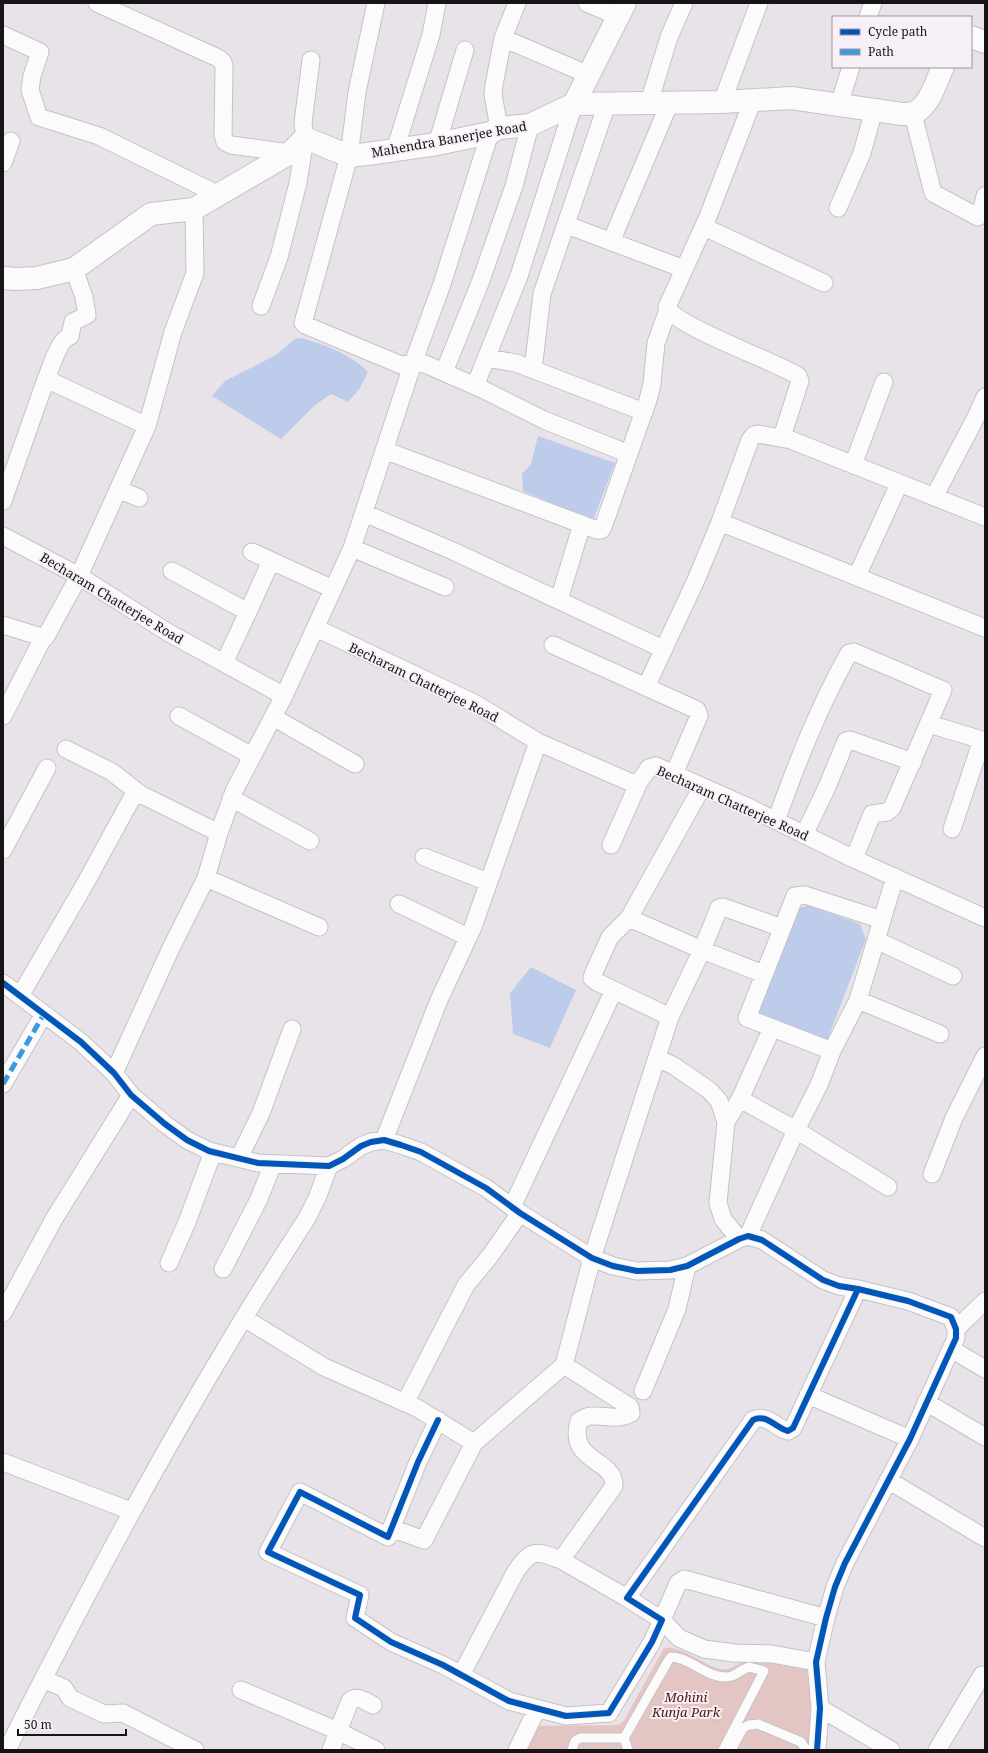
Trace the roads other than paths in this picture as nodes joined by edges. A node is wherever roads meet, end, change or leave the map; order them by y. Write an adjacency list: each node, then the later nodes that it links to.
1 (97, 3): 35 (street)
2 (376, 3): 36 (street)
3 (437, 3): 34 (street)
4 (517, 3): 13 (street)
5 (587, 3): 9 (street)
6 (684, 3): 23 (street)
7 (759, 3): 22 (street)
8 (873, 3): 10 (street)
9 (622, 10): 19 (street)
10 (868, 16)
11 (3, 35): 38 (street)
12 (972, 37): 14 (street)
13 (503, 38): 19 (street); 30 (street)
14 (985, 42)
15 (465, 50): 33 (street)
16 (311, 60): 31 (street)
17 (851, 68): 26 (street)
18 (943, 68): 28 (street)
19 (589, 76): 24 (street)
20 (753, 100): 22 (street, Mahendra Banerjee Road); 26 (street, Mahendra Banerjee Road); 43 (street)
21 (670, 102): 22 (street, Mahendra Banerjee Road); 23 (street, Mahendra Banerjee Road); 44 (street)
22 (722, 102)
23 (648, 103): 25 (street, Mahendra Banerjee Road)
24 (574, 104): 25 (street, Mahendra Banerjee Road); 29 (street, Mahendra Banerjee Road); 51 (street)
25 (607, 104): 42 (street)
26 (839, 105): 27 (street, Mahendra Banerjee Road)
27 (874, 110): 28 (street, Mahendra Banerjee Road); 40 (street)
28 (913, 114): 39 (street)
29 (530, 125): 30 (street, Mahendra Banerjee Road); 54 (street)
30 (495, 131): 33 (street, Mahendra Banerjee Road); 52 (street)
31 (305, 138): 35 (street); 36 (street, Mahendra Banerjee Road); 49 (street)
32 (11, 141): 37 (street)
33 (437, 144): 34 (street, Mahendra Banerjee Road)
34 (395, 150): 36 (street, Mahendra Banerjee Road)
35 (290, 153): 38 (street)
36 (349, 156): 52 (street)
37 (3, 163)
38 (217, 194): 41 (street)
39 (985, 196)
40 (838, 208)
41 (194, 209): 45 (street); 60 (street)
42 (567, 225): 44 (street); 53 (street)
43 (704, 227): 46 (street); 48 (street)
44 (611, 242): 46 (street)
45 (74, 269): 47 (street); 55 (street)
46 (684, 269): 50 (street)
47 (3, 278)
48 (824, 283)
49 (261, 306)
50 (668, 310): 59 (street); 61 (street)
51 (486, 358): 53 (street); 57 (street)
52 (413, 364): 54 (street); 62 (street)
53 (533, 370): 59 (street)
54 (444, 372): 57 (street)
55 (46, 379): 60 (street); 69 (street)
56 (884, 382): 64 (street)
57 (475, 386): 63 (street)
58 (985, 397): 67 (street)
59 (644, 412): 63 (street)
60 (147, 426): 66 (street)
61 (782, 437): 64 (street); 72 (street)
62 (384, 450): 70 (street); 73 (street)
63 (629, 454): 73 (street)
64 (853, 465): 65 (street)
65 (899, 484): 67 (street); 80 (street)
66 (118, 489): 68 (street); 79 (street)
67 (934, 497): 71 (street)
68 (138, 498)
69 (3, 502)
70 (364, 513): 75 (street); 83 (street)
71 (985, 516)
72 (720, 522): 80 (street); 90 (street)
73 (582, 524): 83 (street)
74 (3, 536): 79 (street, Becharam Chatterjee Road)
75 (352, 548): 81 (street); 82 (street)
76 (252, 552): 77 (street)
77 (271, 561): 82 (street); 84 (street)
78 (172, 571): 84 (street)
79 (79, 576): 88 (street); 91 (street, Becharam Chatterjee Road)
80 (857, 576): 87 (street)
81 (444, 587)
82 (333, 589): 85 (street)
83 (559, 600): 90 (street)
84 (248, 612): 91 (street)
85 (318, 624): 93 (street); 98 (street, Becharam Chatterjee Road)
86 (3, 626): 88 (street)
87 (985, 628)
88 (43, 638): 94 (street)
89 (553, 645): 92 (street)
90 (663, 649): 92 (street)
91 (224, 663): 93 (street, Becharam Chatterjee Road)
92 (646, 687): 104 (street)
93 (279, 705): 100 (street); 102 (street, Becharam Chatterjee Road)
94 (3, 716)
95 (179, 716): 100 (street)
96 (929, 724): 97 (street); 101 (street); 109 (street)
97 (984, 737): 110 (street)
98 (538, 742): 105 (street, Becharam Chatterjee Road); 120 (street)
99 (66, 749): 107 (street)
100 (252, 756): 108 (street)
101 (913, 762): 112 (street); 117 (street)
102 (355, 764)
103 (47, 768): 115 (street)
104 (674, 774): 105 (street, Becharam Chatterjee Road); 106 (street, Becharam Chatterjee Road)
105 (639, 782): 114 (street)
106 (702, 787): 109 (street, Becharam Chatterjee Road); 122 (street)
107 (140, 794): 111 (street); 134 (street)
108 (231, 798): 111 (street); 113 (street)
109 (776, 820): 112 (street, Becharam Chatterjee Road)
110 (952, 829)
111 (219, 833): 119 (street)
112 (804, 834): 117 (street, Becharam Chatterjee Road)
113 (310, 841)
114 (611, 845)
115 (3, 850)
116 (424, 857): 120 (street)
117 (854, 859): 118 (street, Becharam Chatterjee Road)
118 (895, 877): 123 (street, Becharam Chatterjee Road); 124 (street)
119 (206, 878): 125 (street); 144 (street)
120 (488, 882): 127 (street)
121 (400, 904): 127 (street)
122 (629, 918): 129 (street); 133 (street)
123 (985, 918)
124 (882, 920): 126 (street); 128 (street)
125 (319, 927)
126 (782, 928): 129 (street); 130 (street)
127 (468, 937): 150 (street)
128 (876, 940): 131 (street); 135 (street)
129 (702, 950): 130 (street); 137 (street)
130 (764, 974): 138 (street)
131 (953, 976)
132 (3, 983): 134 (street)
133 (614, 990): 137 (street); 157 (street)
134 (20, 996): 136 (street)
135 (858, 1000): 140 (street); 141 (street)
136 (44, 1014): 144 (street); 145 (street)
137 (670, 1017): 143 (street)
138 (772, 1028): 141 (street); 147 (street)
139 (292, 1029): 152 (street)
140 (940, 1034)
141 (832, 1051): 149 (street)
142 (985, 1057): 155 (street)
143 (658, 1058): 148 (street); 159 (street)
144 (114, 1073): 146 (street)
145 (3, 1084)
146 (131, 1095): 151 (street); 164 (street)
147 (740, 1099): 148 (street); 149 (street)
148 (726, 1122): 158 (street)
149 (796, 1130): 156 (street); 158 (street)
150 (384, 1140): 154 (street); 157 (street)
151 (213, 1152): 152 (street); 160 (street)
152 (239, 1158): 153 (street)
153 (273, 1164): 154 (street); 162 (street)
154 (329, 1166): 167 (street)
155 (932, 1174)
156 (888, 1187)
157 (516, 1210): 159 (street); 175 (street)
158 (744, 1237): 161 (street); 163 (street)
159 (592, 1258): 161 (street); 170 (street)
160 (169, 1263)
161 (687, 1266): 172 (street)
162 (222, 1269)
163 (858, 1289): 168 (street); 173 (street)
164 (8, 1294): 166 (street)
165 (985, 1301): 168 (street)
166 (3, 1313)
167 (244, 1318): 175 (street); 182 (street)
168 (956, 1329): 169 (street)
169 (951, 1349): 171 (street); 174 (street)
170 (564, 1365): 179 (street); 185 (street)
171 (985, 1369)
172 (643, 1391)
173 (808, 1395): 178 (street); 186 (street)
174 (926, 1402): 177 (street); 178 (street)
175 (405, 1403): 176 (street)
176 (438, 1420): 179 (street); 183 (street)
177 (985, 1437)
178 (910, 1439): 181 (street)
179 (474, 1443): 183 (street)
180 (3, 1462): 182 (street)
181 (888, 1480): 184 (street); 187 (street)
182 (131, 1511): 192 (street)
183 (392, 1528): 191 (street)
184 (985, 1538)
185 (561, 1560): 186 (street); 191 (street)
186 (627, 1598): 188 (street)
187 (826, 1618): 188 (street); 189 (street)
188 (662, 1620): 189 (street); 196 (street)
189 (816, 1662): 195 (street)
190 (982, 1675): 211 (street)
191 (461, 1676): 196 (street)
192 (43, 1678): 199 (street); 200 (street)
193 (241, 1690): 197 (street)
194 (373, 1705): 197 (street)
195 (820, 1708): 209 (street); 210 (street)
196 (537, 1709): 203 (street)
197 (338, 1731): 201 (street); 202 (street)
198 (624, 1738): 204 (lane); 205 (lane); 206 (lane)
199 (7, 1750)
200 (195, 1750)
201 (330, 1750)
202 (376, 1750)
203 (517, 1750)
204 (572, 1750)
205 (628, 1750)
206 (723, 1750)
207 (731, 1750): 208 (lane)
208 (806, 1750)
209 (817, 1750)
210 (891, 1750)
211 (937, 1750)

